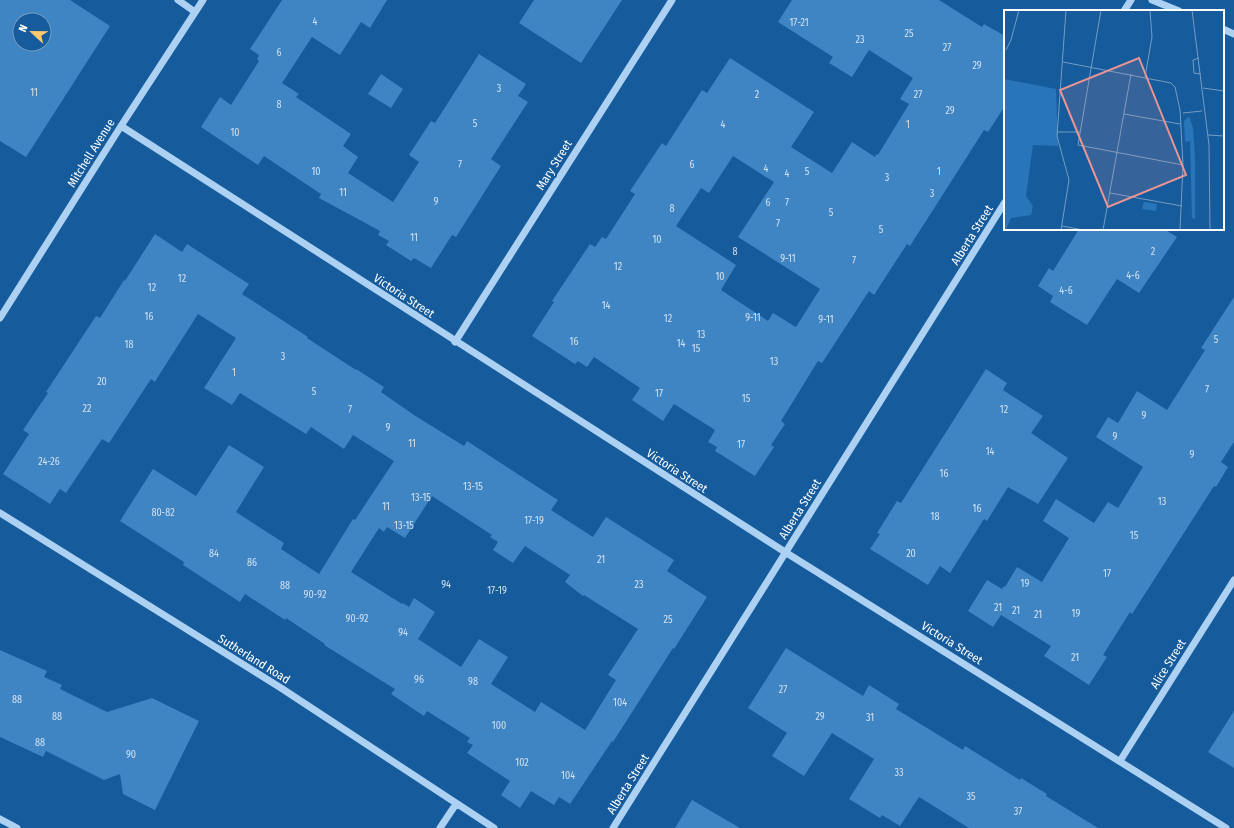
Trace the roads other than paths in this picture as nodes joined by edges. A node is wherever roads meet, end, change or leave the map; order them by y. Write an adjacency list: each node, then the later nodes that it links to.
1 (178, 0): 8 (street)
2 (203, 0): 8 (street, Mitchell Avenue)
3 (672, 0): 14 (street, Mary Street)
4 (1131, 0): 6 (street)
5 (1152, 0): 7 (street)
6 (1125, 10)
7 (1176, 10)
8 (195, 12): 11 (street, Mitchell Avenue)
9 (1224, 29): 10 (street)
10 (1234, 34)
11 (121, 126): 13 (street, Mitchell Avenue); 14 (street, Victoria Street)
12 (1004, 204): 16 (street, Alberta Street)
13 (0, 318)
14 (455, 342): 16 (street, Victoria Street)
15 (0, 513): 19 (street, Sutherland Road)
16 (786, 553): 18 (street, Victoria Street); 24 (street, Alberta Street)
17 (1234, 580): 18 (street, Alice Street)
18 (1120, 761): 25 (street, Victoria Street)
19 (456, 804): 22 (street); 23 (street, Sutherland Road)
20 (0, 819): 21 (street)
21 (17, 828)
22 (440, 828)
23 (494, 828)
24 (613, 828)
25 (1226, 828)

